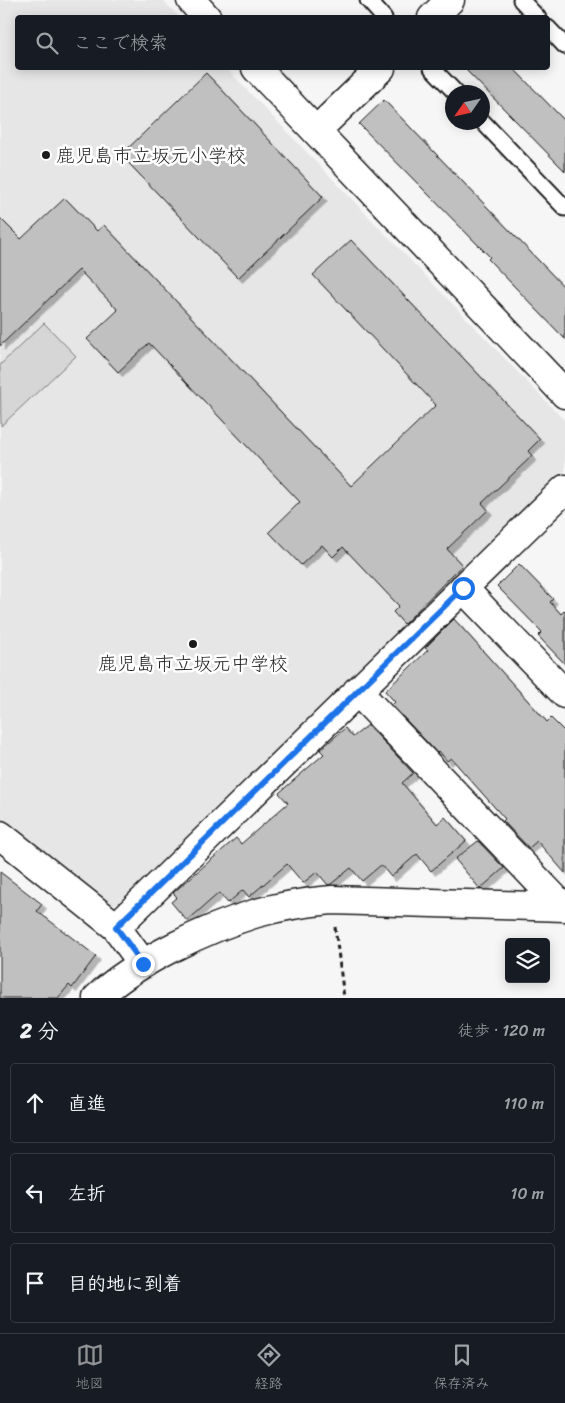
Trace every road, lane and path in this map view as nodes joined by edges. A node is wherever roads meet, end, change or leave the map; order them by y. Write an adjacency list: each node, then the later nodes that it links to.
1 (191, 0): 5 (street)
2 (368, 0): 6 (lane)
3 (450, 0): 7 (street)
4 (521, 0): 8 (lane)
5 (205, 15)
6 (381, 15)
7 (435, 15)
8 (535, 15)
9 (550, 30): 10 (lane)
10 (565, 46)
11 (258, 70): 16 (street)
12 (379, 70): 16 (street)
13 (434, 70): 14 (lane)
14 (448, 85)
15 (490, 129): 17 (lane)
16 (316, 131): 18 (street)
17 (565, 208)
18 (565, 394)
19 (565, 489): 20 (street)
20 (463, 588): 21 (street); 22 (street)
21 (357, 691): 25 (street); 26 (street)
22 (565, 694)
23 (0, 834): 26 (street)
24 (332, 900): 25 (street); 27 (street); 29 (path)
25 (564, 907)
26 (116, 927): 27 (street)
27 (143, 964): 28 (street)
28 (97, 998)
29 (344, 998)

